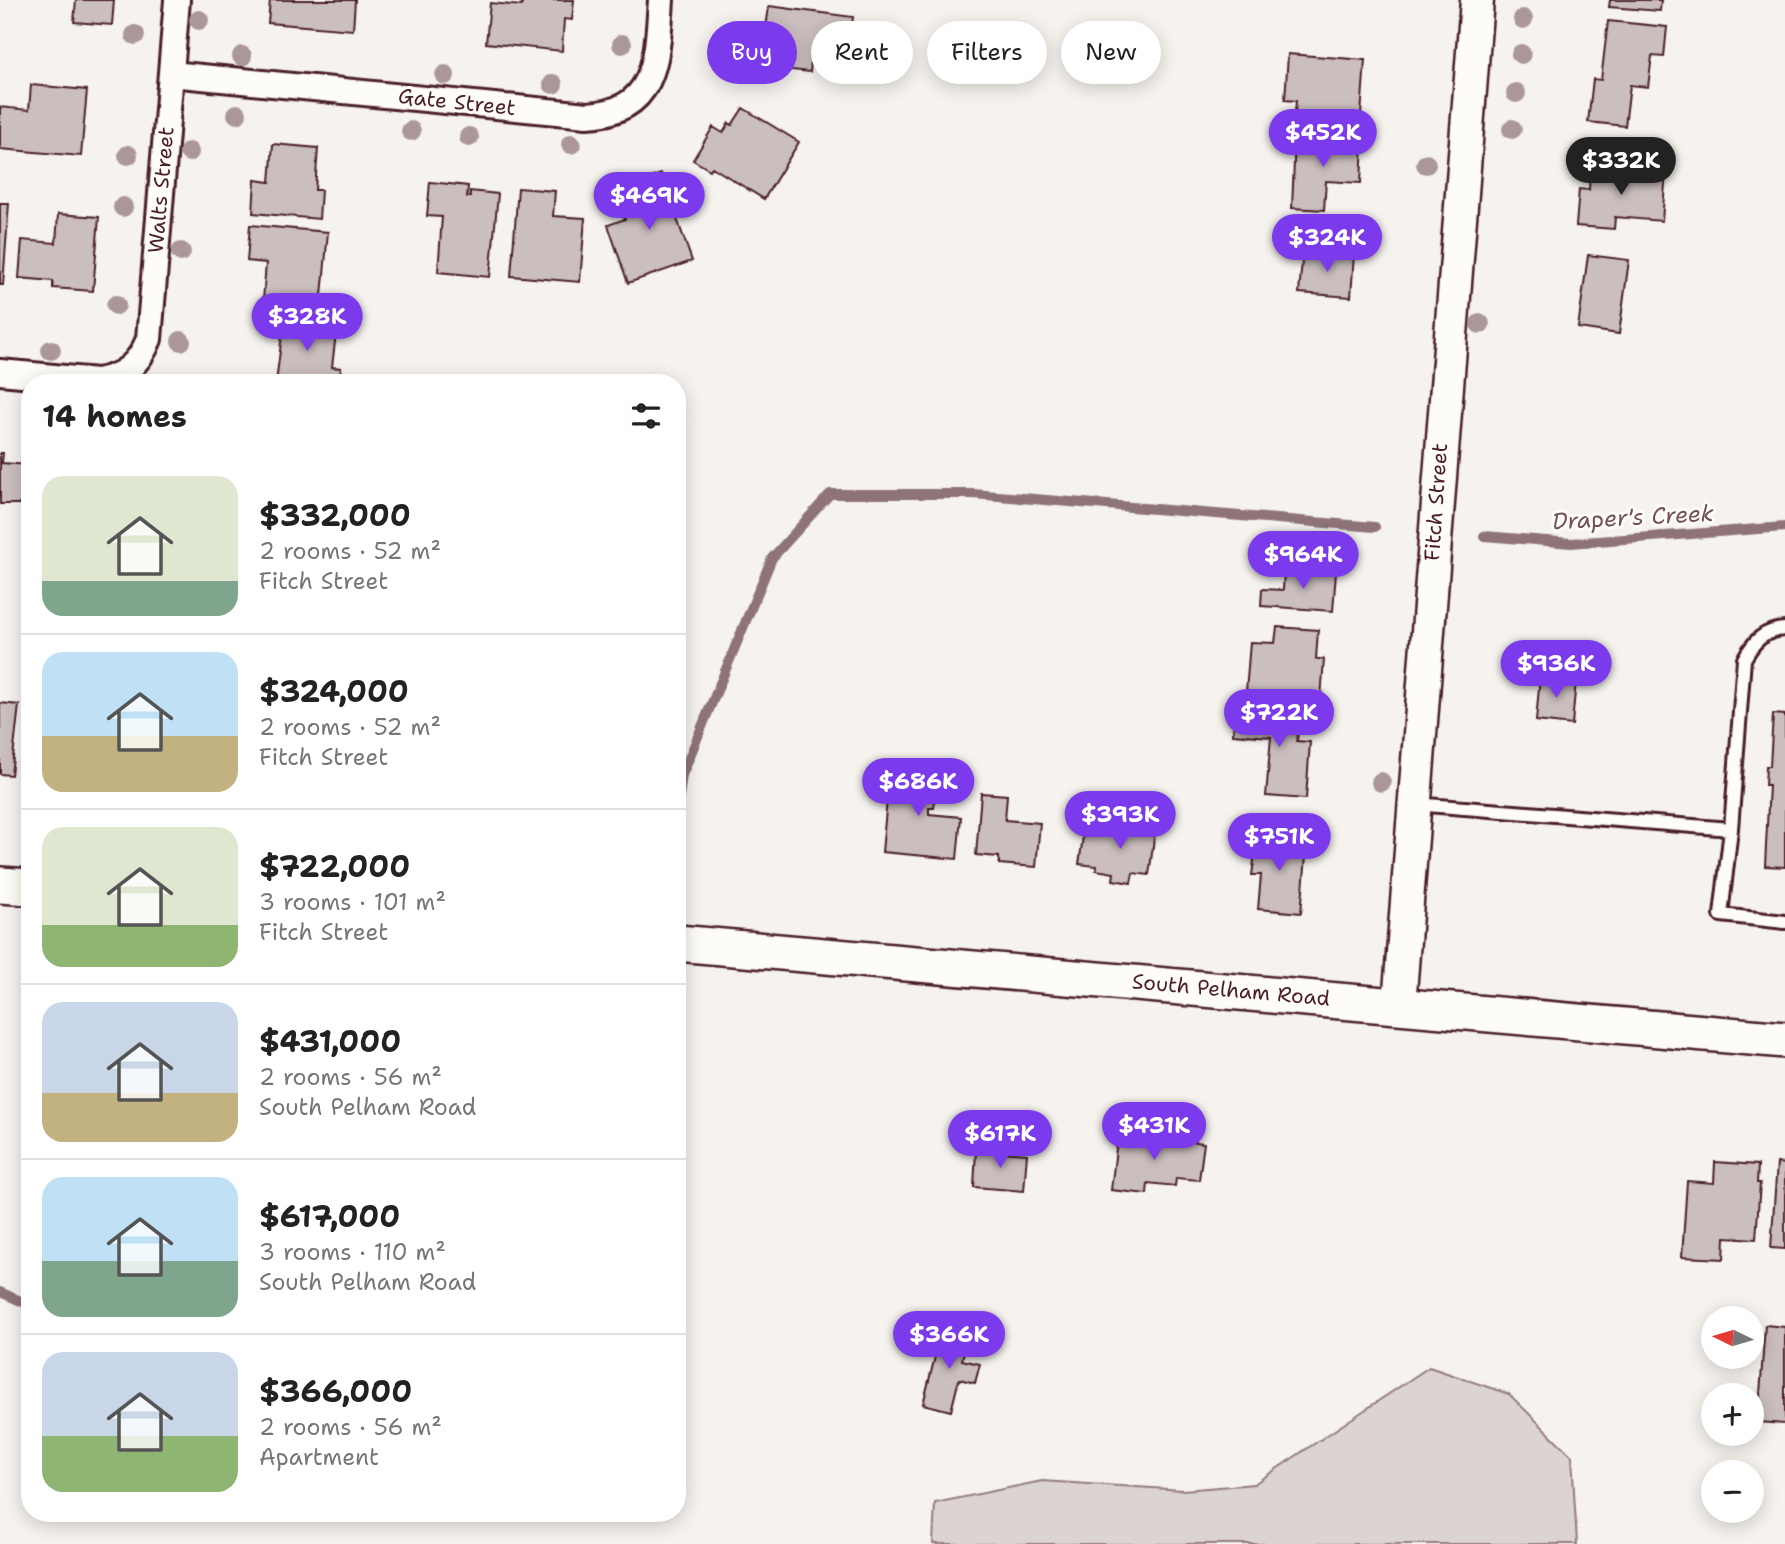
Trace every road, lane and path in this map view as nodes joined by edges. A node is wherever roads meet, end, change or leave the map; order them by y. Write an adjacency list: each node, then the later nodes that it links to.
1 (177, 0): 4 (street, Walts Street)
2 (661, 0): 4 (street, Gate Street)
3 (1477, 0): 9 (street, Fitch Street)
4 (171, 74): 7 (street, Walts Street)
5 (0, 372): 6 (street, Walts Street)
6 (22, 374)
7 (135, 374)
8 (1785, 629): 10 (lane)
9 (1413, 804): 10 (lane); 15 (street, Fitch Street)
10 (1731, 829): 13 (lane)
11 (0, 885): 12 (main road)
12 (21, 886)
13 (1785, 922)
14 (686, 944): 15 (main road, South Pelham Road)
15 (1399, 1005): 16 (main road, South Pelham Road)
16 (1785, 1040)

